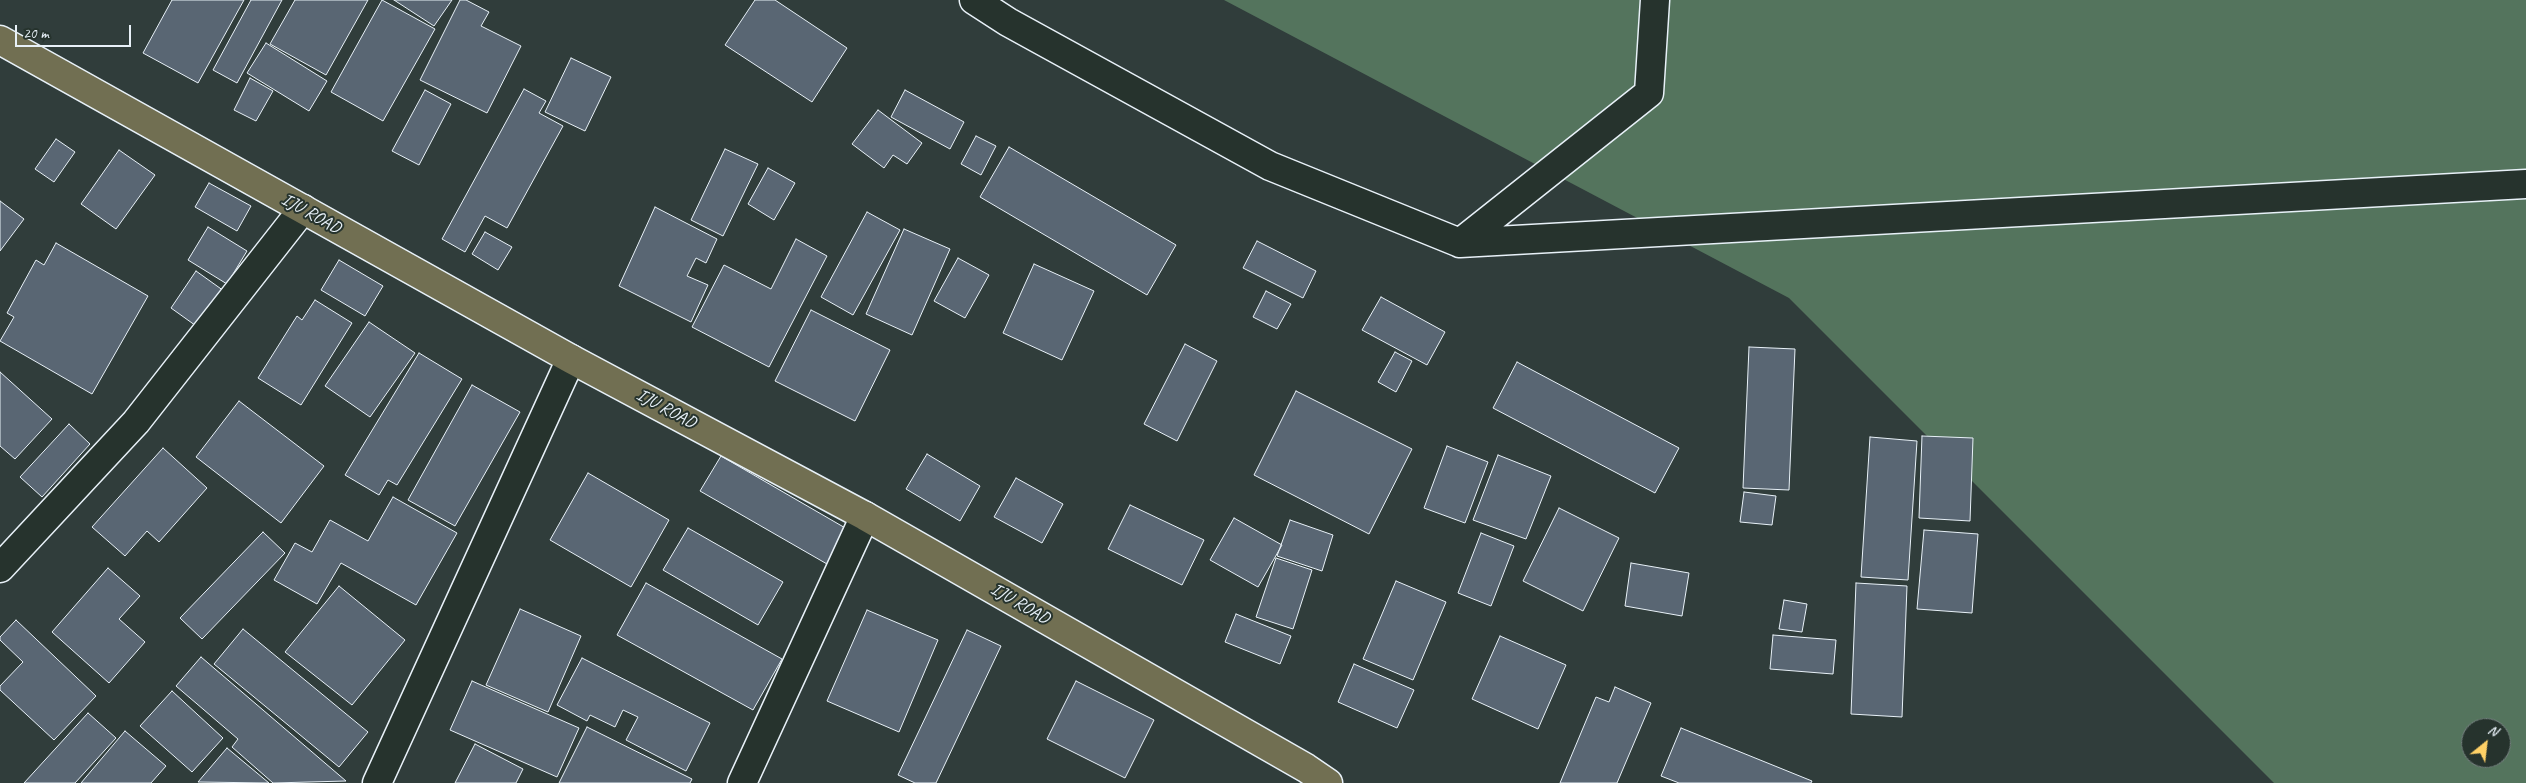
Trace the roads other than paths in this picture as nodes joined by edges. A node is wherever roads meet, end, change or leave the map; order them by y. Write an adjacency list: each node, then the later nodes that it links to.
1 (974, 0): 6 (street)
2 (1655, 0): 6 (street)
3 (0, 40): 5 (main road, IJU ROAD)
4 (2526, 184): 6 (street)
5 (304, 209): 7 (main road, IJU ROAD); 9 (street)
6 (1460, 243)
7 (571, 359): 8 (main road, IJU ROAD); 10 (street)
8 (865, 516): 11 (street); 12 (main road, IJU ROAD)
9 (0, 568)
10 (377, 783)
11 (742, 783)
12 (1328, 783)

